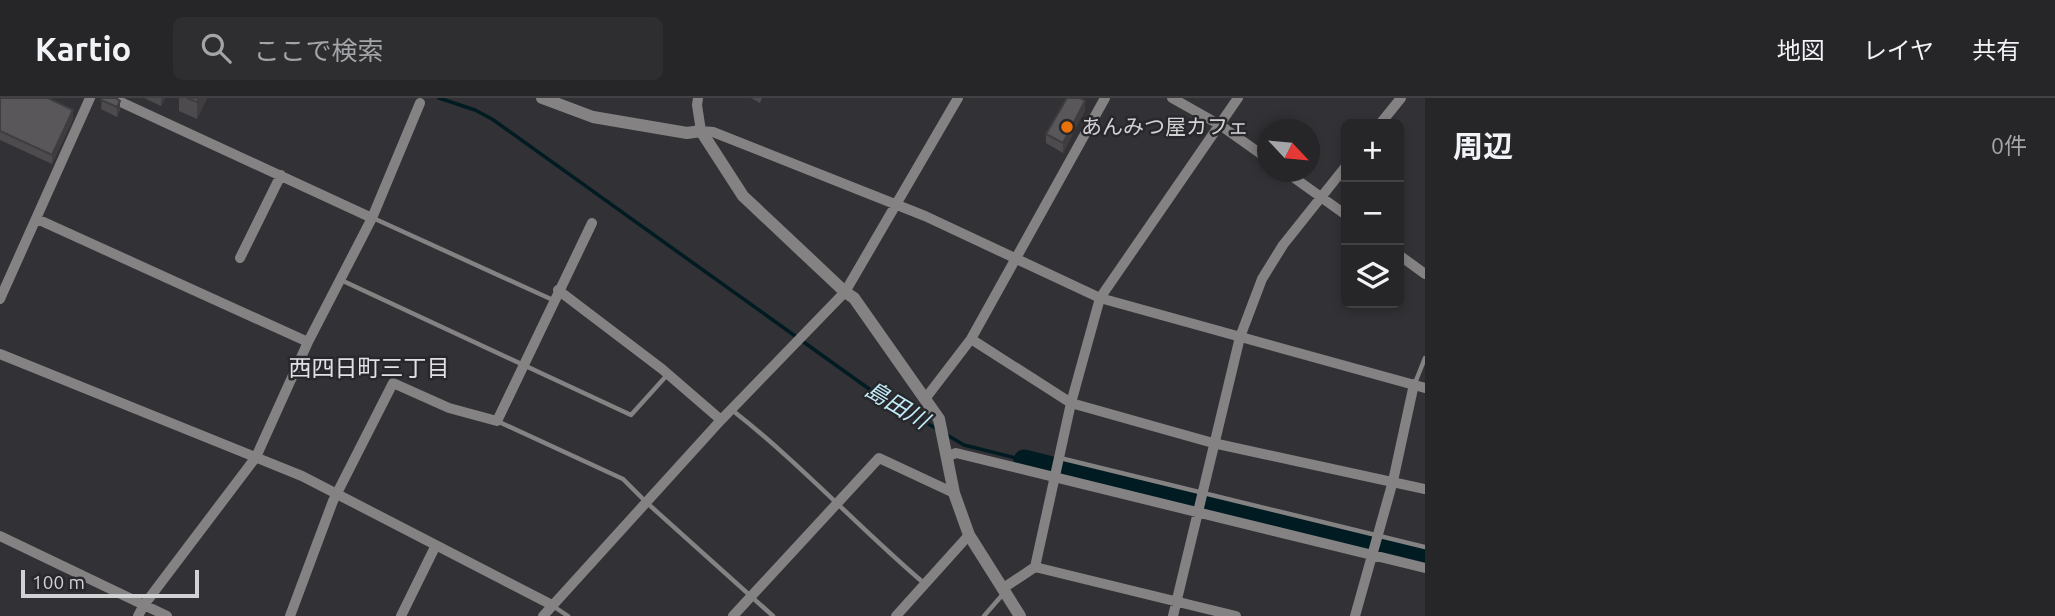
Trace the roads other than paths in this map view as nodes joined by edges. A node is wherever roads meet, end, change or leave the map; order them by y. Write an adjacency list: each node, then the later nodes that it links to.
1 (90, 98): 23 (street)
2 (112, 98): 17 (street)
3 (542, 98): 14 (street)
4 (688, 98): 10 (street)
5 (958, 98): 20 (street)
6 (1105, 98): 25 (street)
7 (1172, 98): 13 (street)
8 (1238, 98): 13 (street)
9 (1401, 98): 12 (street)
10 (697, 102): 14 (street)
11 (420, 103): 22 (street)
12 (1384, 119)
13 (1220, 125): 15 (street); 32 (street)
14 (701, 131): 20 (street); 30 (street)
15 (1257, 151)
16 (1341, 172): 19 (street)
17 (281, 176): 22 (street); 26 (street)
18 (1300, 182): 19 (street)
19 (1321, 197): 21 (street); 34 (street)
20 (896, 204): 25 (street); 30 (street)
21 (1341, 211)
22 (372, 218): 29 (street); 31 (lane)
23 (37, 219): 33 (street); 36 (street)
24 (592, 223): 31 (street)
25 (1015, 257): 32 (street); 35 (street)
26 (240, 258)
27 (1404, 259): 28 (street)
28 (1425, 274)
29 (341, 279): 36 (street); 39 (lane)
30 (845, 292): 42 (street); 44 (street)
31 (556, 295): 39 (street); 40 (street)
32 (1100, 298): 34 (street); 43 (street)
33 (0, 299)
34 (1240, 337): 41 (street); 47 (street)
35 (971, 339): 42 (street); 43 (street)
36 (307, 342): 48 (street)
37 (0, 354): 48 (street)
38 (1425, 358): 41 (lane)
39 (524, 364): 40 (lane); 46 (street)
40 (668, 374): 45 (street)
41 (1420, 386): 52 (street)
42 (925, 399): 49 (street)
43 (1071, 403): 47 (street); 50 (street)
44 (732, 409): 45 (street); 58 (lane)
45 (721, 420): 57 (street)
46 (496, 421): 54 (street); 57 (lane)
47 (1213, 443): 52 (street); 56 (street)
48 (256, 457): 54 (street); 72 (street)
49 (946, 457): 51 (street); 55 (street)
50 (1060, 458): 51 (street); 56 (lane)
51 (1056, 477): 59 (street); 66 (street)
52 (1393, 481): 53 (street); 60 (street)
53 (1425, 489)
54 (338, 493): 63 (street); 76 (street)
55 (954, 493): 58 (street); 62 (street)
56 (1202, 494): 59 (street); 60 (lane)
57 (646, 502): 70 (lane); 73 (street)
58 (835, 504): 68 (lane); 70 (street)
59 (1197, 511): 65 (street); 71 (street)
60 (1377, 535): 64 (lane); 65 (street)
61 (0, 536): 72 (street)
62 (969, 536): 68 (street); 69 (street)
63 (436, 545): 73 (street); 77 (street)
64 (1425, 547)
65 (1371, 554): 67 (street); 87 (street)
66 (1035, 567): 69 (street); 71 (street)
67 (1425, 568)
68 (925, 584): 82 (street)
69 (1003, 591): 83 (lane); 84 (street)
70 (751, 597): 80 (street); 81 (lane)
71 (1177, 601): 85 (street); 86 (street)
72 (144, 605): 74 (street); 75 (street)
73 (552, 605): 78 (street); 79 (lane)
74 (138, 616)
75 (167, 616)
76 (290, 616)
77 (401, 616)
78 (544, 616)
79 (568, 616)
80 (733, 616)
81 (773, 616)
82 (896, 616)
83 (984, 616)
84 (1020, 616)
85 (1173, 616)
86 (1236, 616)
87 (1355, 616)

